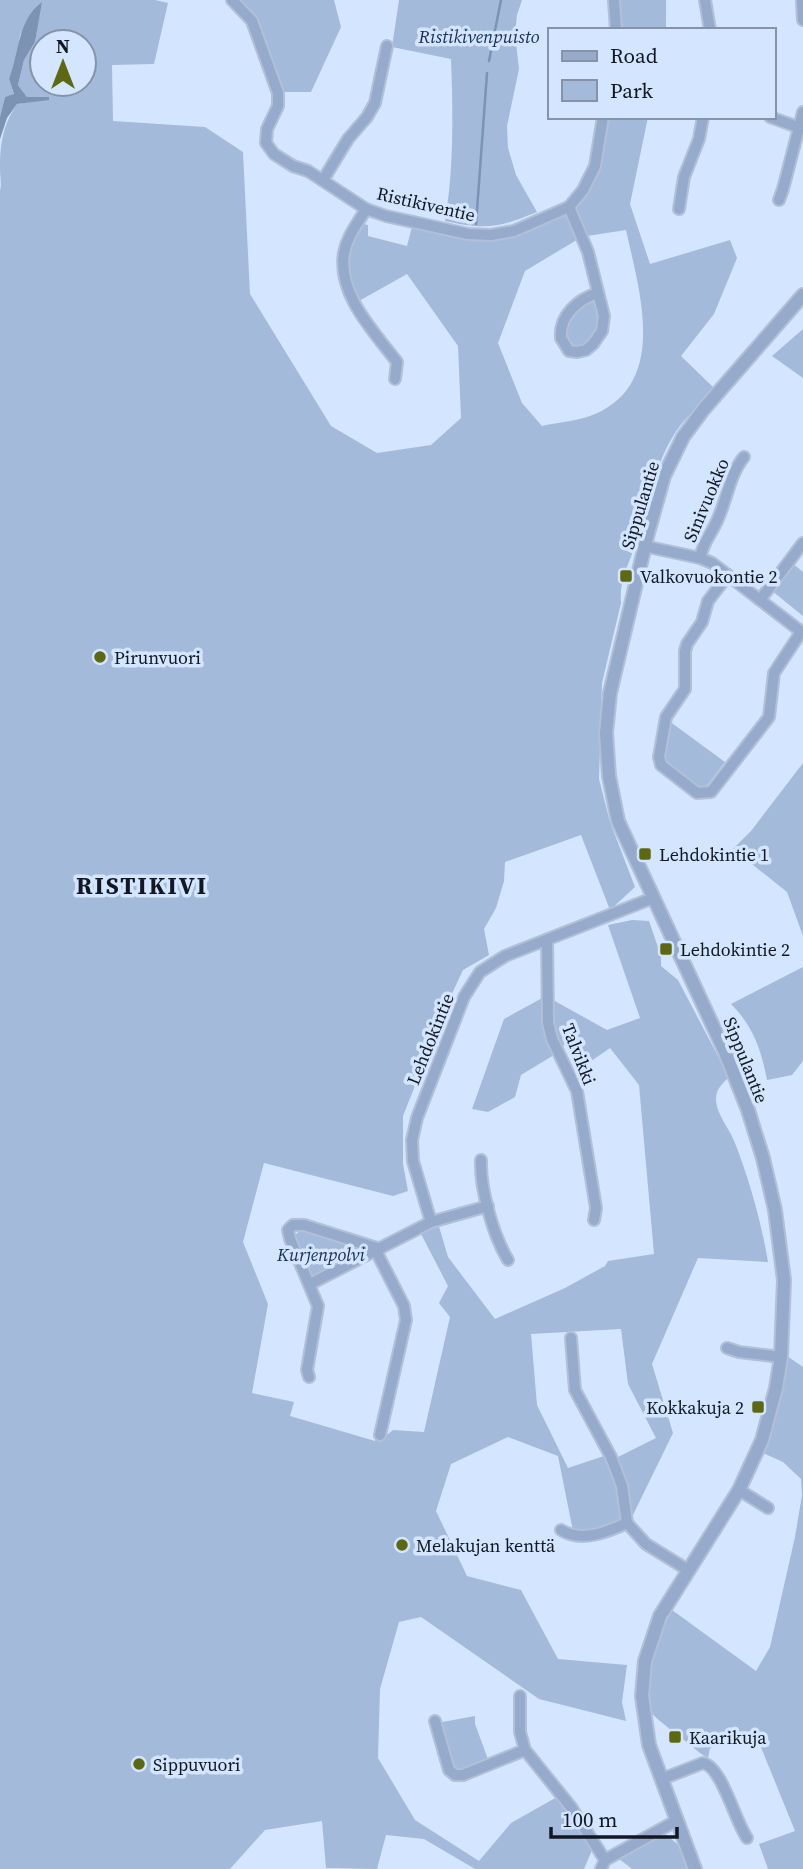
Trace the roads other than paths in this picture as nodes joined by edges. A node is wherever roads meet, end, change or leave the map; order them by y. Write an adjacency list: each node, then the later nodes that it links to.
1 (232, 0): 14 (street, Ristikiventie)
2 (614, 0): 6 (street)
3 (705, 0): 7 (street)
4 (802, 1): 5 (street)
5 (803, 20)
6 (616, 28)
7 (710, 28)
8 (387, 46): 14 (street)
9 (803, 112): 13 (street)
10 (603, 119): 16 (street)
11 (704, 119): 18 (street)
12 (775, 119): 13 (street)
13 (801, 128): 15 (street)
14 (323, 180): 17 (street, Ristikiventie)
15 (779, 200)
16 (569, 207): 17 (street, Ristikiventie); 19 (street)
17 (366, 209): 21 (street)
18 (679, 209)
19 (598, 293): 19 (street)
20 (803, 295): 24 (street, Sippulantie)
21 (395, 379)
22 (744, 457): 25 (street, Sinivuokko)
23 (803, 543): 27 (street)
24 (644, 546): 25 (street); 29 (street, Sippulantie)
25 (700, 558): 26 (street)
26 (728, 575): 27 (street); 28 (street)
27 (760, 600): 28 (street)
28 (802, 633)
29 (653, 898): 30 (street, Lehdokintie); 40 (street, Sippulantie)
30 (547, 940): 33 (street, Talvikki); 34 (street, Lehdokintie)
31 (481, 1160): 32 (street)
32 (488, 1206): 34 (street); 36 (street)
33 (594, 1220)
34 (431, 1222): 35 (street)
35 (378, 1250): 37 (street); 37 (street); 42 (street)
36 (508, 1260)
37 (310, 1284): 41 (street)
38 (571, 1338): 45 (street)
39 (727, 1348): 40 (street)
40 (781, 1357): 43 (street, Sippulantie)
41 (309, 1377)
42 (380, 1435)
43 (739, 1490): 44 (street); 47 (street, Sippulantie)
44 (768, 1508)
45 (627, 1523): 46 (street); 47 (street)
46 (561, 1530)
47 (688, 1570): 51 (street, Sippulantie)
48 (520, 1696): 50 (street)
49 (435, 1721): 50 (street)
50 (525, 1750): 54 (street)
51 (662, 1779): 52 (street, Sippulantie); 53 (street)
52 (676, 1821): 54 (street); 55 (street, Sippulantie)
53 (747, 1838)
54 (603, 1865)
55 (695, 1869)

